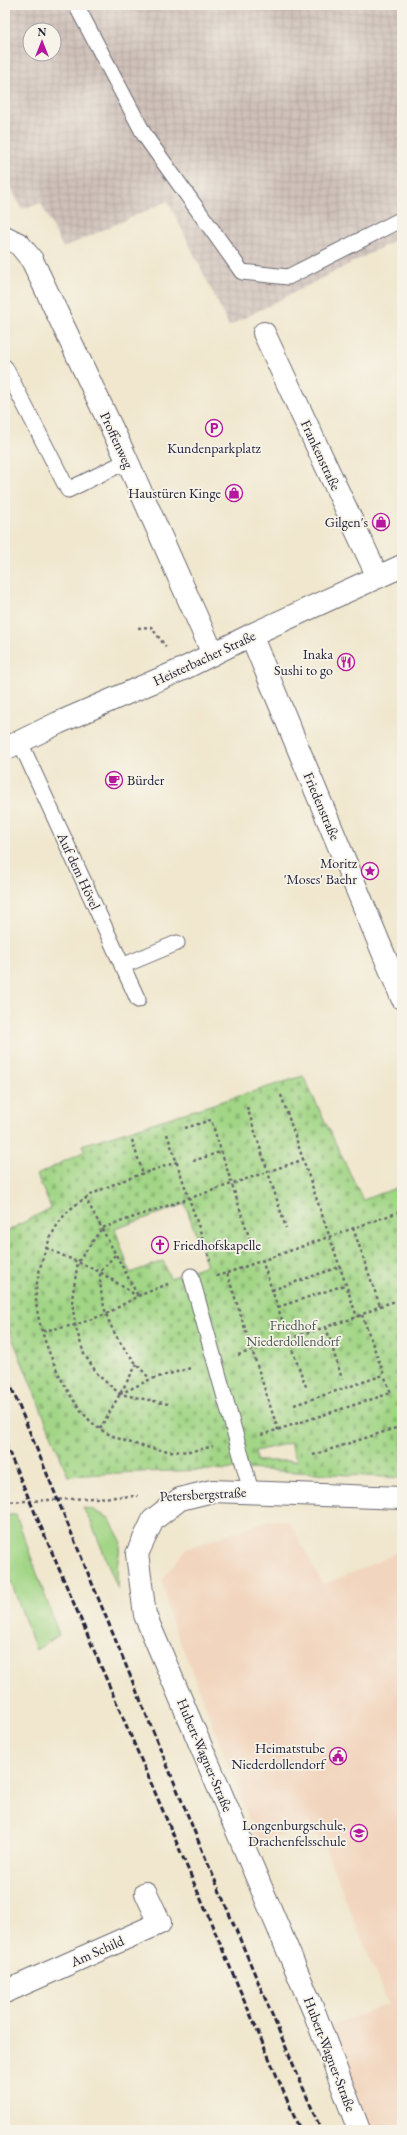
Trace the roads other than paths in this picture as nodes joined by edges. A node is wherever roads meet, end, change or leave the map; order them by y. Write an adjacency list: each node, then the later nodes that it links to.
1 (76, 5): 2 (lane)
2 (402, 219)
3 (5, 237): 6 (street, Proffenweg)
4 (264, 333): 8 (street, Frankenstraße)
5 (5, 367): 6 (lane)
6 (127, 461): 10 (street, Proffenweg)
7 (402, 566): 8 (street, Heisterbacher Straße)
8 (378, 577): 9 (street, Heisterbacher Straße)
9 (251, 635): 10 (street, Heisterbacher Straße); 14 (street, Friedenstraße)
10 (213, 654): 11 (street, Heisterbacher Straße)
11 (12, 746): 13 (lane, Auf dem Hövel)
12 (177, 943): 13 (lane)
13 (122, 966): 15 (lane, Auf dem Hövel)
14 (402, 998)
15 (138, 1000)
16 (191, 1276): 17 (lane)
17 (251, 1491): 18 (street, Petersbergstraße); 19 (street, Petersbergstraße)
18 (402, 1498)
19 (180, 1499): 22 (street, Hubert-Wagner-Straße)
20 (146, 1893): 21 (street, Am Schild)
21 (5, 1992)
22 (359, 2130)

